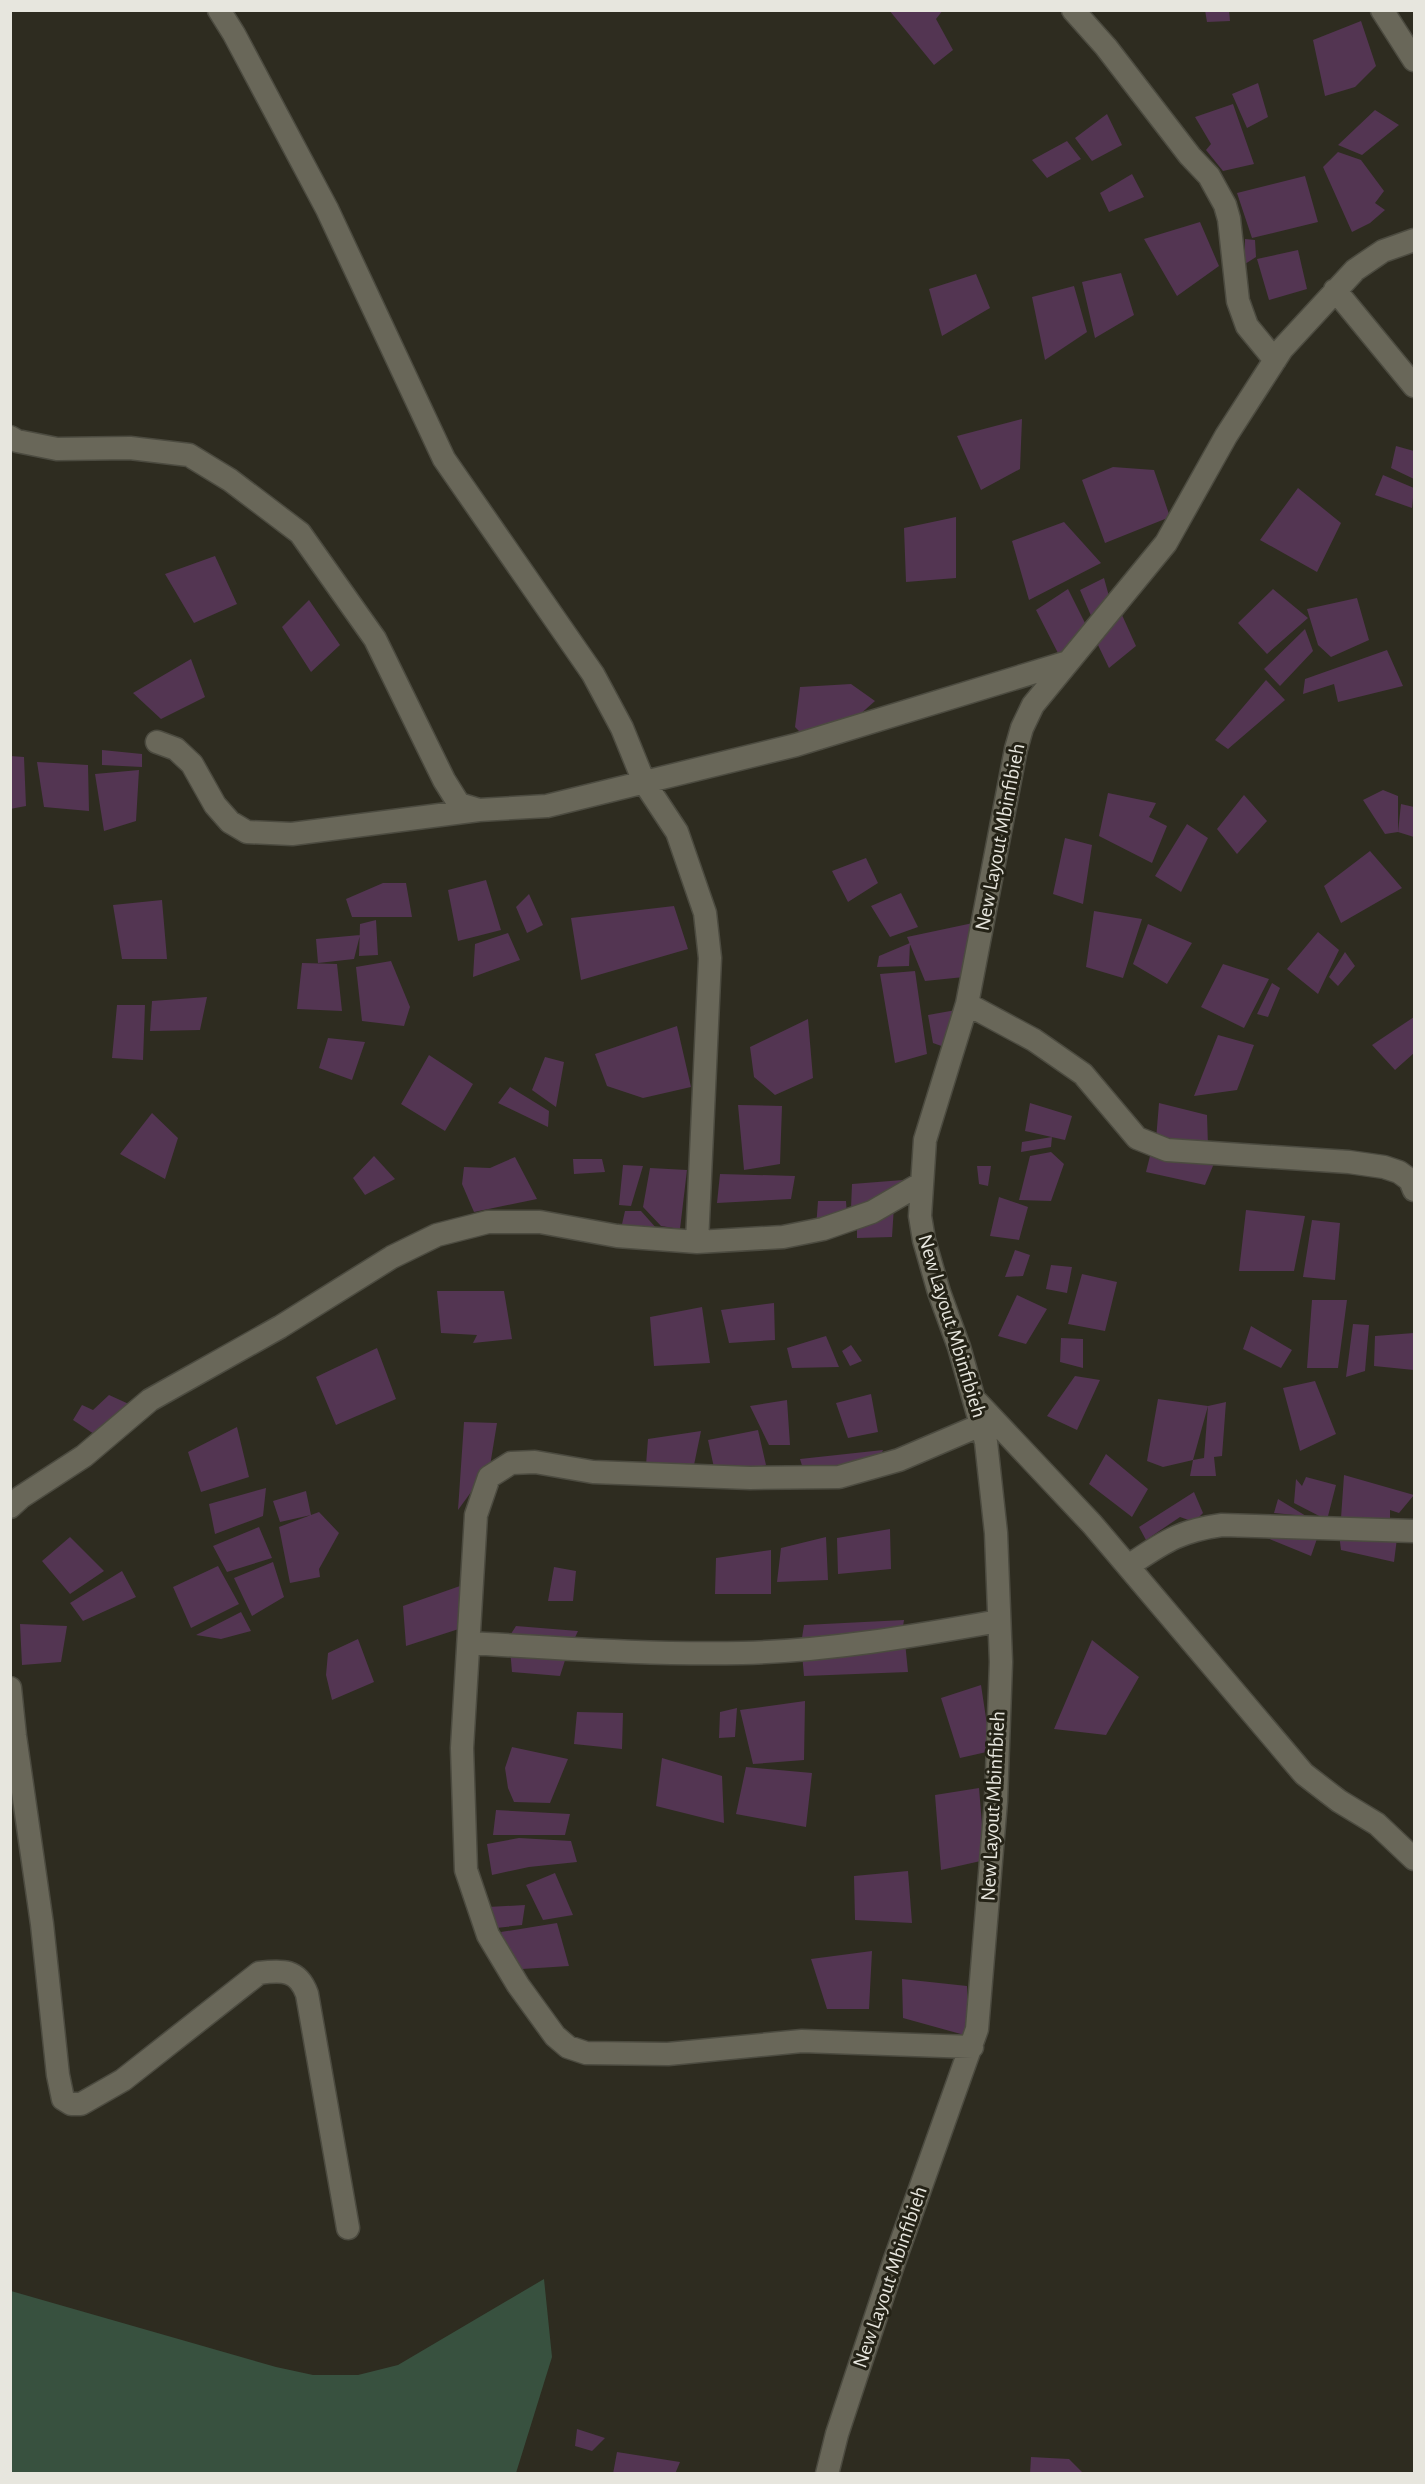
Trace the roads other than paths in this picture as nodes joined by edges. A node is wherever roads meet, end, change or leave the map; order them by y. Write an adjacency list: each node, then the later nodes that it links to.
1 (219, 10): 12 (street)
2 (1073, 10): 7 (street)
3 (1382, 10): 4 (street)
4 (1414, 60)
5 (1414, 240): 6 (street, New Layout Mbinfibieh)
6 (1335, 290): 7 (street, New Layout Mbinfibieh); 8 (street)
7 (1275, 360): 10 (street, New Layout Mbinfibieh)
8 (1414, 386)
9 (10, 437): 13 (street)
10 (1068, 662): 12 (street); 14 (street, New Layout Mbinfibieh)
11 (157, 742): 13 (street)
12 (644, 782): 13 (street); 17 (street)
13 (479, 810)
14 (967, 1004): 15 (street, New Layout Mbinfibieh); 16 (street)
15 (922, 1183): 17 (street); 18 (street, New Layout Mbinfibieh)
16 (1414, 1190)
17 (697, 1242): 20 (street)
18 (974, 1399): 19 (street, New Layout Mbinfibieh); 22 (street)
19 (981, 1425): 23 (street, New Layout Mbinfibieh); 24 (street)
20 (10, 1507)
21 (1414, 1531): 22 (street)
22 (1128, 1566): 26 (street)
23 (999, 1621): 24 (street); 27 (street, New Layout Mbinfibieh)
24 (469, 1643): 27 (street)
25 (10, 1688): 28 (street)
26 (1414, 1859)
27 (972, 2047): 29 (street, New Layout Mbinfibieh)
28 (348, 2228)
29 (827, 2474)

